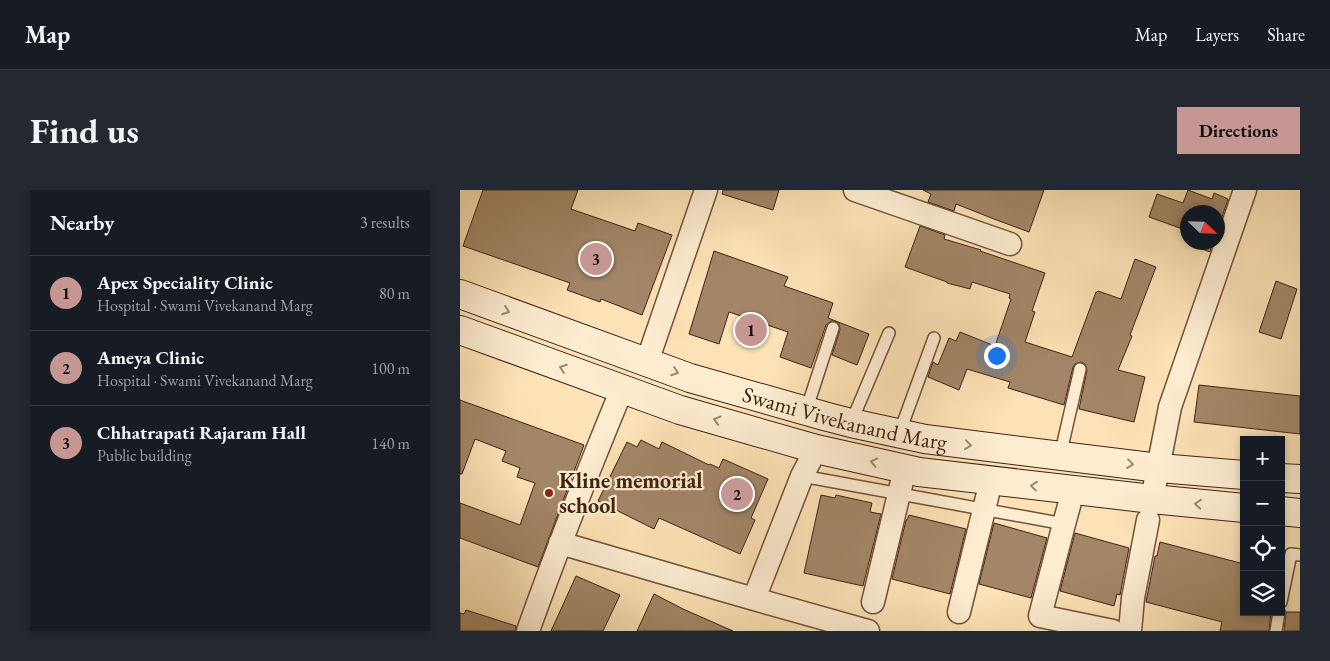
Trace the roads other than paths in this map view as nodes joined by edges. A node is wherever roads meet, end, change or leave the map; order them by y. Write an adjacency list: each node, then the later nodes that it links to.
1 (706, 190): 10 (street)
2 (855, 190): 4 (street)
3 (1245, 190): 18 (street)
4 (1010, 244)
5 (460, 294): 10 (main road, Swami Vivekanand Marg, one-way to 10)
6 (833, 328): 13 (lane)
7 (460, 330): 12 (main road, Swami Vivekanand Marg, one-way to 7)
8 (889, 333): 14 (lane)
9 (934, 338): 15 (lane)
10 (647, 362): 13 (main road, Swami Vivekanand Marg, one-way to 13)
11 (1080, 369): 17 (lane)
12 (622, 389): 16 (main road, Swami Vivekanand Marg, one-way to 12); 32 (street)
13 (806, 411): 14 (main road, Swami Vivekanand Marg)
14 (851, 423): 15 (main road, Swami Vivekanand Marg)
15 (899, 434): 17 (main road, Swami Vivekanand Marg, one-way to 17)
16 (816, 449): 20 (street); 24 (main road, Swami Vivekanand Marg, one-way to 16)
17 (1060, 456): 18 (main road, Swami Vivekanand Marg, one-way to 18)
18 (1159, 468): 19 (main road, Swami Vivekanand Marg); 28 (street)
19 (1240, 475)
20 (802, 476): 24 (lane); 35 (street)
21 (1285, 478): 22 (main road)
22 (1300, 479)
23 (991, 481): 24 (main road, Swami Vivekanand Marg); 25 (main road, Swami Vivekanand Marg, one-way to 23); 27 (street)
24 (902, 482): 27 (lane); 36 (street)
25 (1073, 490): 28 (main road, Swami Vivekanand Marg); 31 (street)
26 (1240, 508): 28 (main road, Swami Vivekanand Marg, one-way to 28)
27 (984, 509): 31 (lane); 37 (street)
28 (1150, 510): 42 (street)
29 (1285, 511): 30 (main road)
30 (1300, 513)
31 (1064, 524): 41 (street)
32 (560, 543): 35 (street); 39 (street)
33 (1300, 555): 34 (lane)
34 (1285, 583)
35 (754, 599): 40 (street)
36 (873, 602)
37 (959, 612)
38 (1278, 616): 43 (lane)
39 (528, 631)
40 (868, 631)
41 (1113, 631)
42 (1130, 631)
43 (1276, 631)

